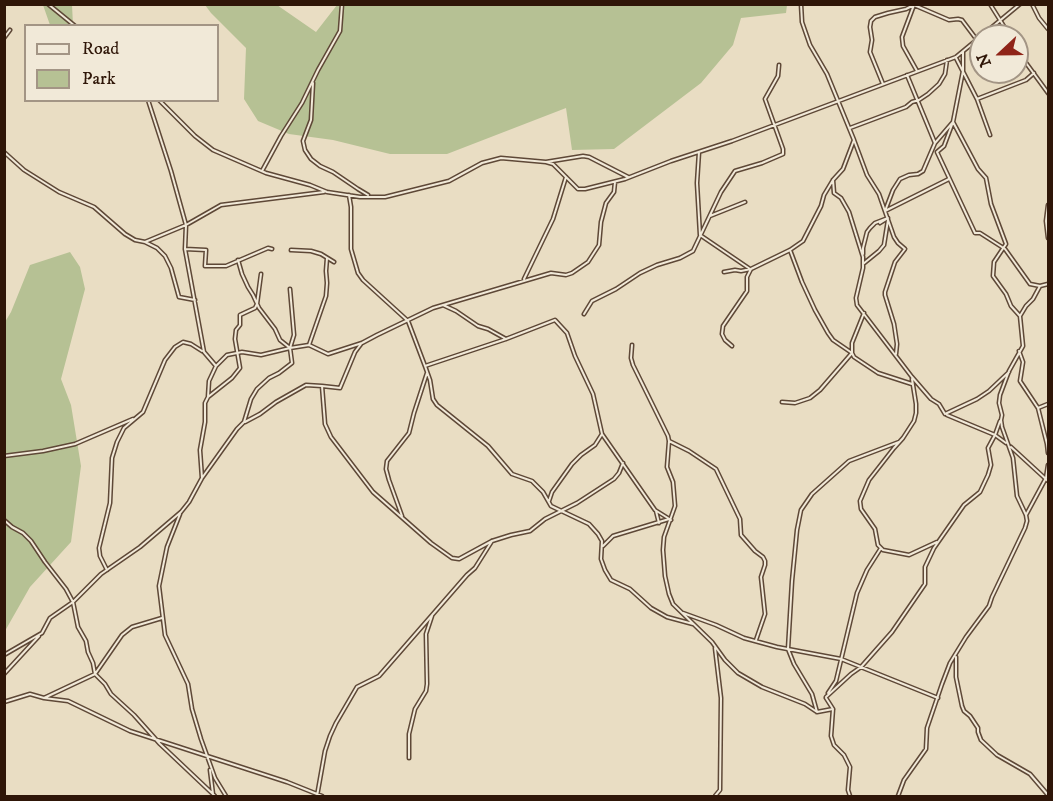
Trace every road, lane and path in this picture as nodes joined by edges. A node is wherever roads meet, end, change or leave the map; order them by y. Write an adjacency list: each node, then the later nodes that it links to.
1 (48, 4): 9 (street)
2 (342, 4): 26 (street)
3 (801, 4): 30 (street)
4 (990, 4): 8 (street)
5 (1020, 4): 8 (street)
6 (1032, 4): 14 (street)
7 (914, 5): 13 (street); 22 (street); 27 (street)
8 (1000, 20): 10 (street); 11 (street)
9 (73, 24)
10 (995, 24)
11 (1002, 24)
12 (5, 28): 15 (street)
13 (969, 29)
14 (1048, 29)
15 (4, 38)
16 (969, 47): 17 (street)
17 (963, 52): 18 (street); 23 (street)
18 (956, 57): 19 (street); 23 (street)
19 (947, 60): 22 (street); 31 (street)
20 (779, 65): 35 (street)
21 (1029, 66): 24 (street)
22 (917, 71): 25 (street)
23 (963, 71): 29 (street); 34 (street)
24 (1034, 73): 28 (street); 29 (street)
25 (907, 75): 27 (street); 31 (street)
26 (313, 80): 43 (street); 51 (street)
27 (883, 84): 30 (street)
28 (1048, 93)
29 (977, 99): 37 (street)
30 (837, 101): 35 (street); 36 (street)
31 (918, 101): 36 (street); 39 (street)
32 (149, 102): 58 (street)
33 (161, 102): 43 (street)
34 (953, 122): 39 (street); 46 (street); 64 (street)
35 (774, 126): 41 (street); 55 (street)
36 (850, 128): 38 (street)
37 (990, 135)
38 (854, 140): 47 (street); 54 (street)
39 (935, 143): 54 (street)
40 (4, 152): 61 (street)
41 (699, 152): 45 (street); 59 (street)
42 (546, 162): 44 (street); 45 (street); 51 (street)
43 (262, 171): 49 (street)
44 (566, 177): 48 (street); 75 (street)
45 (628, 178): 48 (street)
46 (949, 179): 54 (street); 64 (street)
47 (833, 180): 66 (street); 67 (street)
48 (615, 182): 75 (street)
49 (327, 192): 50 (street); 58 (street)
50 (349, 195): 51 (street); 85 (street)
51 (371, 196)
52 (746, 202): 55 (street)
53 (1048, 205): 60 (street)
54 (885, 211): 56 (street)
55 (710, 216): 59 (street)
56 (888, 219): 57 (street); 67 (street); 71 (street); 96 (street)
57 (880, 223)
58 (186, 225): 61 (street); 62 (street)
59 (700, 235): 72 (street); 82 (street)
60 (1048, 238)
61 (145, 242): 79 (street)
62 (185, 249): 69 (street); 79 (street)
63 (272, 249): 69 (street)
64 (1005, 249): 77 (street); 84 (street)
65 (291, 250): 68 (street)
66 (790, 250): 72 (street); 95 (street)
67 (863, 257): 71 (street)
68 (327, 258): 70 (street); 88 (street)
69 (238, 260): 80 (street)
70 (334, 262)
71 (863, 264): 83 (street)
72 (751, 269): 73 (street); 90 (street)
73 (724, 272)
74 (261, 274): 80 (street)
75 (523, 281): 81 (street)
76 (1048, 284): 77 (street)
77 (1040, 286): 84 (street)
78 (290, 289): 91 (street)
79 (195, 300): 93 (street)
80 (257, 304): 91 (street); 94 (street)
81 (443, 305): 85 (street); 86 (street)
82 (584, 314)
83 (864, 314): 95 (street); 96 (street)
84 (1020, 316): 92 (street)
85 (408, 321): 87 (street); 98 (street)
86 (506, 339): 98 (street); 112 (street)
87 (362, 343): 88 (street); 103 (street)
88 (309, 345): 91 (street)
89 (632, 345): 114 (street)
90 (732, 346)
91 (290, 348): 94 (street); 111 (street)
92 (1019, 351): 99 (street); 107 (street)
93 (204, 352): 97 (street); 108 (street)
94 (238, 353): 97 (street); 104 (street)
95 (852, 353): 102 (street); 105 (street)
96 (896, 356): 101 (street)
97 (216, 366): 104 (street)
98 (425, 366): 100 (street)
99 (1009, 371): 109 (street); 110 (street)
100 (427, 372): 124 (street); 129 (street)
101 (912, 377): 102 (street); 109 (street)
102 (913, 384): 115 (street)
103 (322, 386): 111 (street); 129 (street)
104 (208, 397): 121 (street)
105 (782, 402)
106 (1048, 404): 107 (street)
107 (1038, 408): 117 (street)
108 (143, 412): 118 (street); 137 (street)
109 (945, 414): 113 (street)
110 (1001, 420): 113 (street); 116 (street)
111 (244, 422): 121 (street)
112 (602, 434): 119 (street); 124 (street)
113 (995, 435): 116 (street); 134 (street)
114 (669, 441): 130 (street); 144 (street)
115 (899, 442): 136 (street); 146 (street)
116 (1008, 445): 122 (street); 128 (street)
117 (1048, 453)
118 (4, 456)
119 (623, 463): 125 (street); 126 (street)
120 (1048, 465): 122 (street)
121 (202, 478): 127 (street)
122 (1046, 478): 123 (street); 128 (street)
123 (1048, 481)
124 (549, 502): 126 (street)
125 (655, 510): 130 (street); 132 (street)
126 (560, 511): 133 (street); 135 (street)
127 (181, 512): 137 (street); 141 (street)
128 (1026, 515): 147 (street)
129 (403, 518): 133 (street)
130 (670, 519): 132 (street); 139 (street)
131 (4, 520): 138 (street)
132 (659, 523): 135 (street)
133 (492, 541): 140 (street)
134 (939, 541): 136 (street); 150 (street)
135 (602, 547): 142 (street)
136 (881, 548): 149 (street)
137 (107, 570): 138 (street)
138 (73, 602): 143 (street); 152 (street)
139 (681, 612): 142 (street); 144 (street)
140 (432, 613): 161 (street); 166 (street)
141 (162, 618): 152 (street); 160 (street)
142 (693, 624): 145 (street)
143 (42, 633): 148 (street); 151 (street)
144 (756, 641): 146 (street)
145 (715, 646): 158 (street); 168 (street)
146 (788, 649): 149 (street); 158 (street)
147 (956, 654): 155 (street); 163 (street)
148 (4, 655)
149 (841, 659): 150 (street); 154 (street)
150 (861, 667): 154 (street); 155 (street)
151 (4, 674)
152 (95, 674): 153 (street); 159 (street)
153 (44, 698): 156 (street); 159 (street)
154 (826, 698): 157 (street)
155 (938, 698): 170 (street)
156 (4, 702)
157 (833, 709): 158 (street); 169 (street)
158 (817, 712)
159 (155, 739): 160 (street); 164 (street)
160 (207, 756): 162 (street); 166 (street)
161 (409, 758)
162 (210, 764): 164 (street); 165 (street)
163 (1048, 795)
164 (214, 796)
165 (226, 796)
166 (317, 796): 167 (street)
167 (322, 796)
168 (715, 796)
169 (850, 796)
170 (898, 796)

